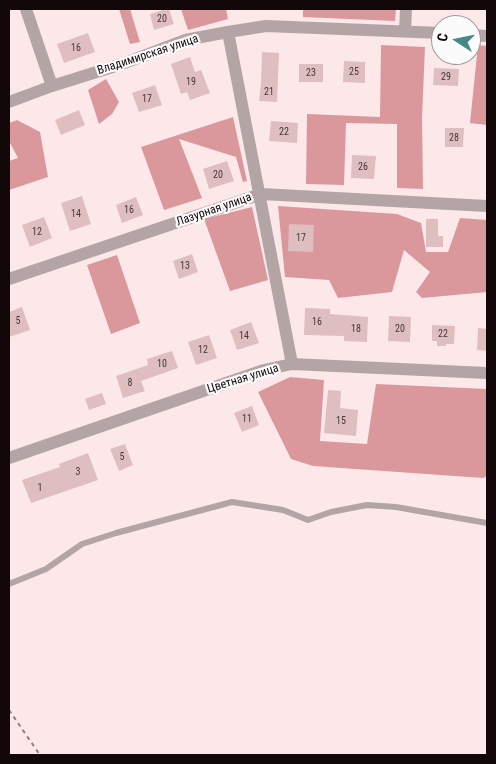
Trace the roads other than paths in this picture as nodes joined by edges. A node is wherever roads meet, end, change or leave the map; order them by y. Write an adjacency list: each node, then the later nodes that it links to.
1 (26, 9): 6 (street)
2 (406, 9): 4 (street)
3 (228, 32): 4 (street, Владимирская улица); 6 (street, Владимирская улица); 8 (street)
4 (405, 32): 5 (street, Владимирская улица)
5 (431, 33)
6 (52, 86): 7 (street, Владимирская улица)
7 (9, 102)
8 (261, 194): 9 (street, Лазурная улица); 10 (street, Лазурная улица); 11 (street)
9 (487, 206)
10 (9, 279)
11 (292, 364): 12 (street, Цветная улица); 13 (street, Цветная улица)
12 (487, 373)
13 (9, 458)
14 (487, 523): 15 (lane)
15 (9, 584)

